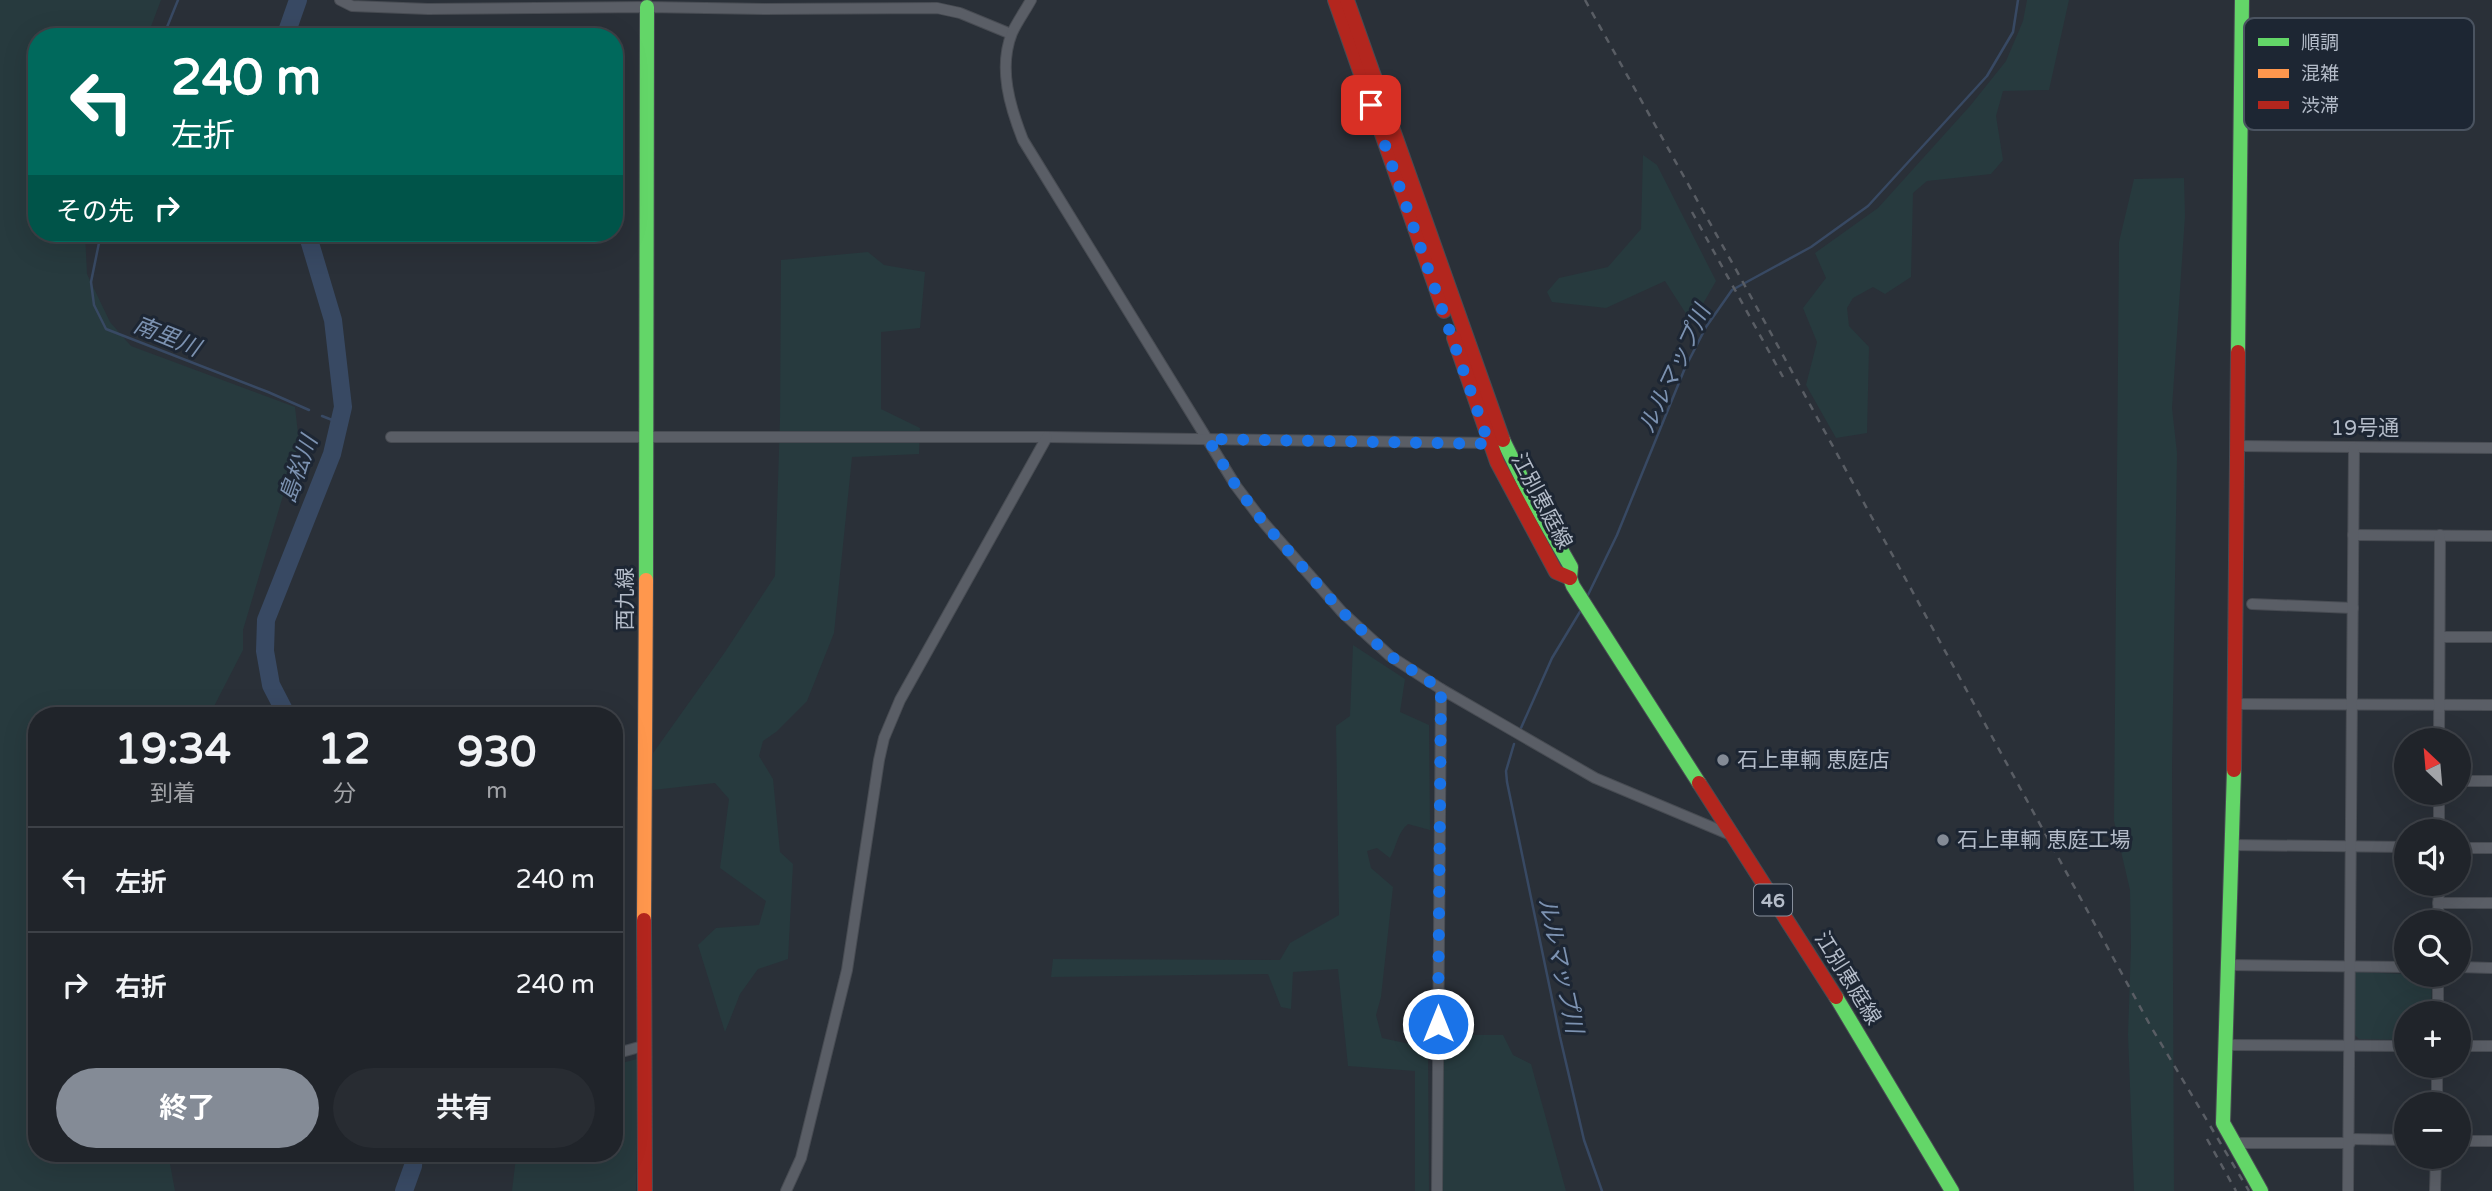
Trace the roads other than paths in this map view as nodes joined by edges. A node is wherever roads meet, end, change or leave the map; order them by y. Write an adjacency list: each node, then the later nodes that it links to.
1 (340, 0): 6 (street)
2 (1031, 0): 7 (street)
3 (1335, 0): 12 (street, 江別恵庭線 / 46)
4 (1347, 0): 12 (street, 江別恵庭線 / 46)
5 (2242, 0): 13 (street)
6 (647, 7): 7 (street); 9 (street, 西九線)
7 (1011, 34): 11 (street)
8 (391, 437): 9 (street)
9 (647, 437): 10 (street); 48 (street, 西九線)
10 (1047, 437): 11 (street); 60 (street)
11 (1208, 439): 12 (street); 23 (street)
12 (1497, 443): 31 (street, 江別恵庭線 / 46)
13 (2238, 446): 14 (street, 19号通); 24 (street)
14 (2354, 448): 15 (street, 19号通); 16 (street)
15 (2492, 448)
16 (2353, 535): 17 (street); 20 (street)
17 (2440, 535): 18 (street); 21 (street)
18 (2492, 536)
19 (2252, 604): 20 (street)
20 (2353, 608): 25 (street)
21 (2440, 637): 22 (street); 26 (street)
22 (2492, 637)
23 (1441, 689): 31 (street); 61 (street)
24 (2234, 704): 25 (street); 32 (street)
25 (2352, 705): 26 (street); 33 (street)
26 (2439, 705): 27 (street); 28 (street)
27 (2492, 705)
28 (2439, 728)
29 (2471, 781): 30 (street)
30 (2492, 781)
31 (1733, 836): 62 (street, 江別恵庭線 / 46)
32 (2233, 845): 33 (street); 41 (street)
33 (2351, 846): 34 (street); 42 (street)
34 (2394, 847)
35 (2471, 848): 36 (street)
36 (2492, 848)
37 (2438, 896): 38 (street)
38 (2438, 903): 39 (street); 40 (street)
39 (2492, 903)
40 (2438, 910)
41 (2229, 965): 42 (street); 46 (street)
42 (2349, 967): 43 (street); 47 (street)
43 (2394, 967)
44 (2471, 967): 45 (street)
45 (2492, 968)
46 (2227, 1045): 47 (street); 57 (street)
47 (2350, 1045): 49 (street); 54 (street)
48 (643, 1046): 52 (street); 59 (street, 西九線)
49 (2394, 1046)
50 (2471, 1046): 51 (street)
51 (2492, 1046)
52 (623, 1052)
53 (2394, 1140): 54 (street)
54 (2350, 1141): 57 (street); 64 (street)
55 (2471, 1141): 56 (street)
56 (2492, 1141)
57 (2234, 1143): 63 (street)
58 (2436, 1169): 65 (street)
59 (645, 1191)
60 (786, 1191)
61 (1437, 1191)
62 (1952, 1191)
63 (2261, 1191)
64 (2348, 1191)
65 (2435, 1191)

